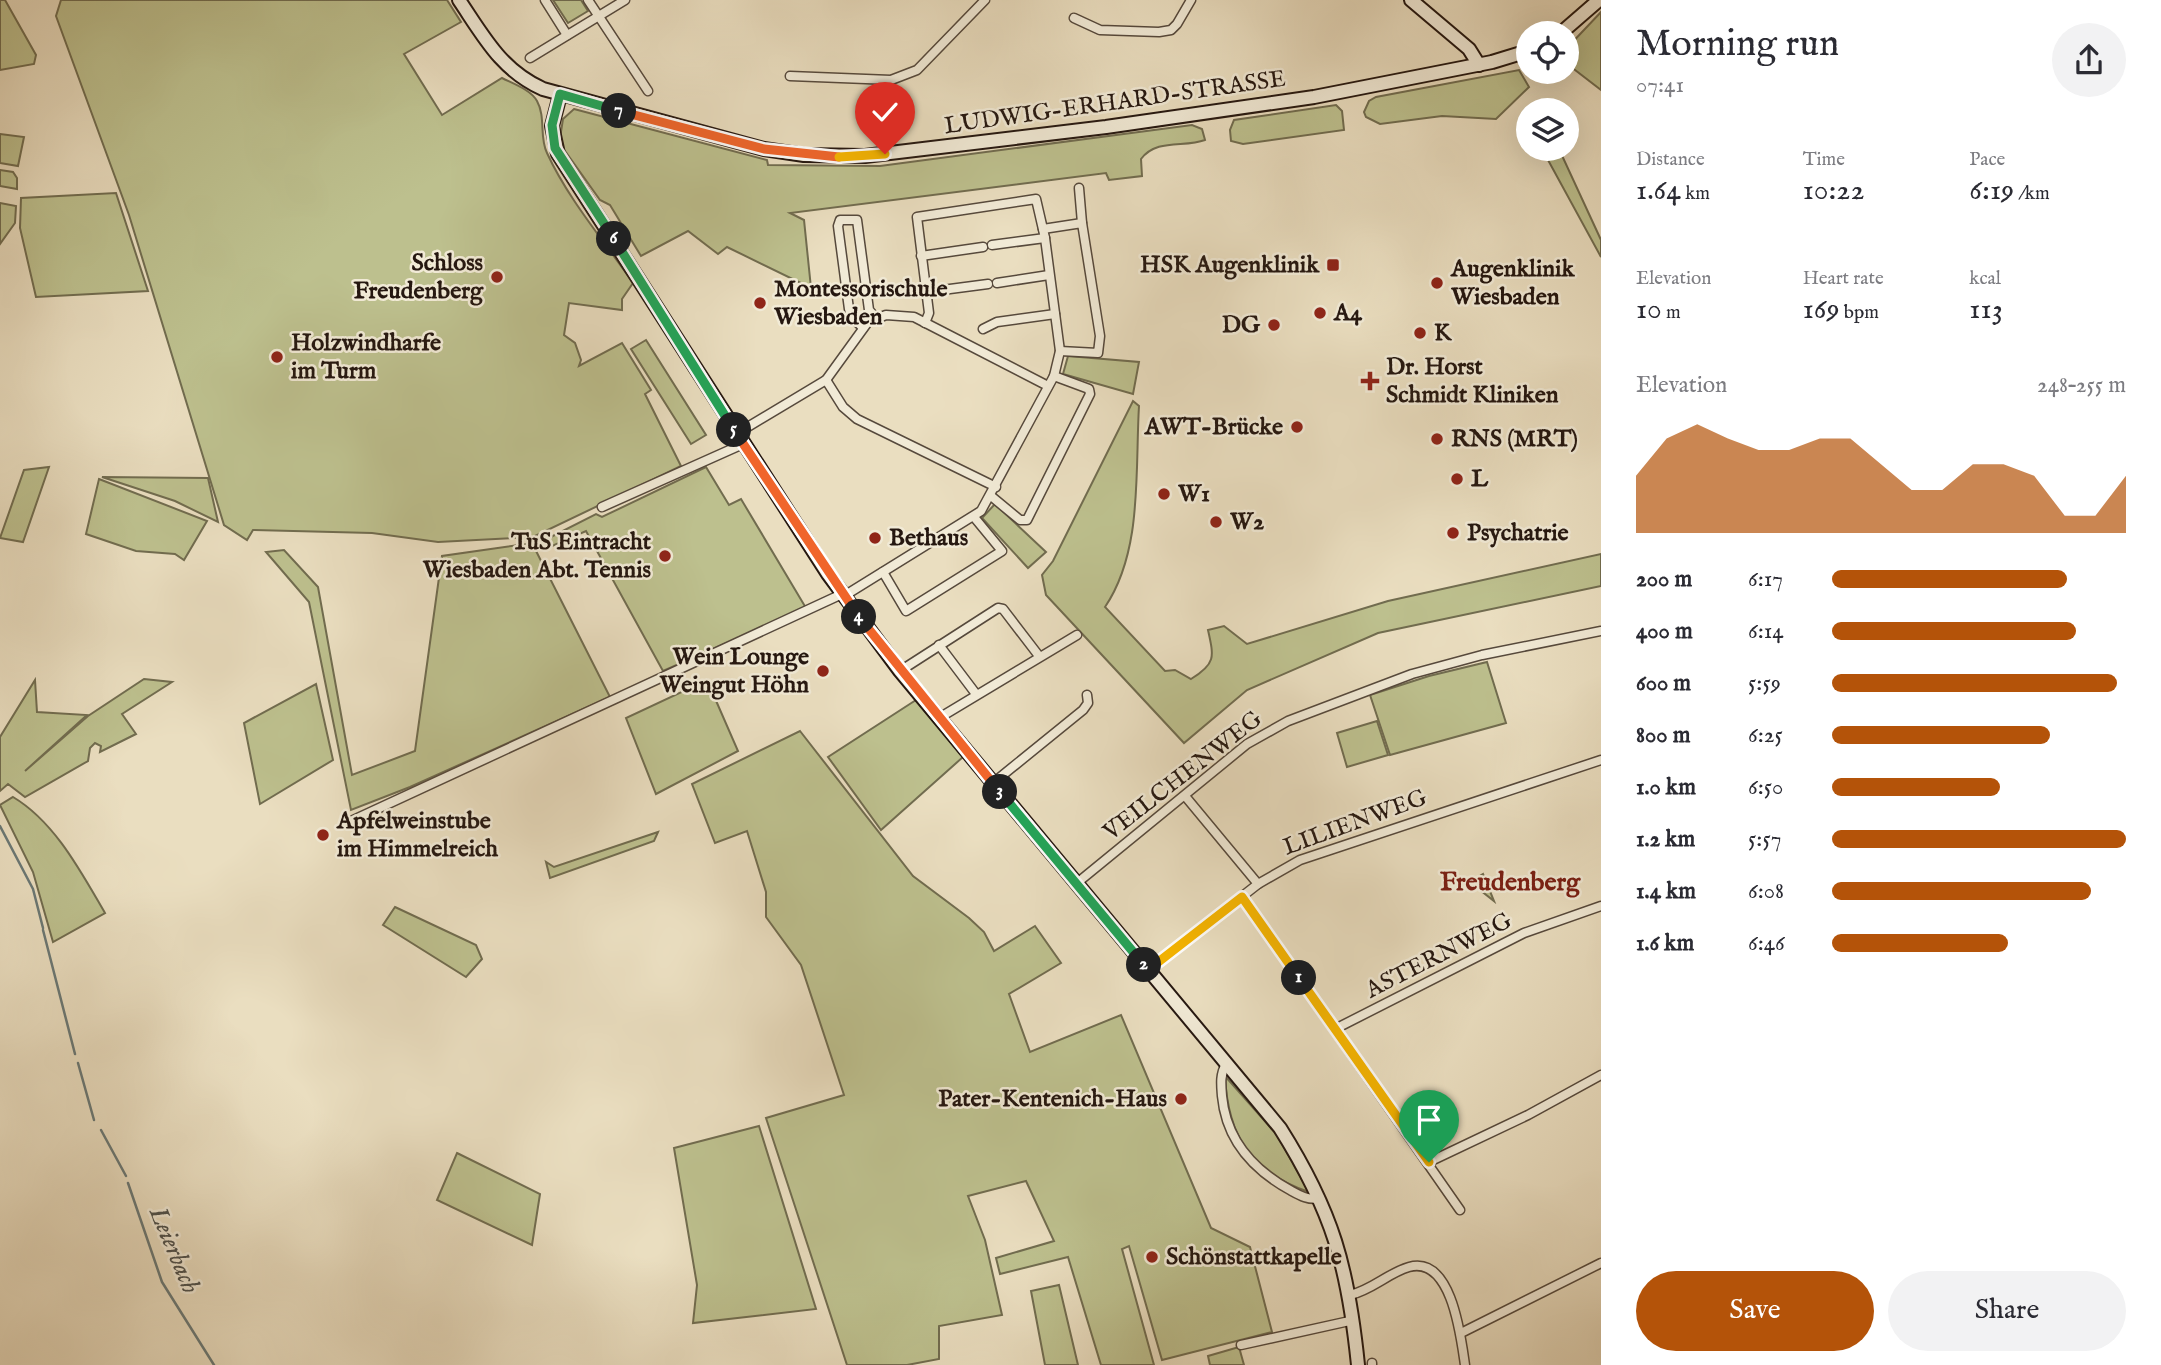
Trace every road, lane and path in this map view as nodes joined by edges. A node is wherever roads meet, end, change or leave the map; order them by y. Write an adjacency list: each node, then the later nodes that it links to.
1 (458, 0): 18 (street, LUDWIG-ERHARD-STRASSE)
2 (545, 0): 12 (street)
3 (588, 0): 9 (street)
4 (625, 0): 9 (street)
5 (985, 0): 16 (street)
6 (1191, 0): 10 (street)
7 (1411, 0): 15 (street)
8 (1599, 0): 11 (street)
9 (599, 16): 12 (street); 17 (street)
10 (1074, 18)
11 (1574, 21)
12 (567, 35): 14 (street)
13 (1516, 54): 15 (street, LUDWIG-ERHARD-STRASSE)
14 (530, 58)
15 (1473, 66): 18 (street, LUDWIG-ERHARD-STRASSE)
16 (790, 76)
17 (648, 90)
18 (560, 94): 34 (street)
19 (1079, 188): 20 (street)
20 (1082, 223): 21 (street); 30 (street)
21 (1044, 233): 22 (street); 22 (street); 23 (street)
22 (921, 256): 24 (street)
23 (1049, 275): 24 (street); 25 (street)
24 (926, 292): 27 (street)
25 (1055, 314): 29 (street); 30 (street)
26 (876, 318): 27 (street); 28 (street); 28 (street)
27 (925, 323): 33 (street)
28 (863, 328): 32 (street)
29 (983, 329)
30 (1060, 351): 31 (street)
31 (1054, 376): 33 (street); 36 (street)
32 (826, 380): 34 (street); 35 (street)
33 (1048, 386): 35 (street)
34 (740, 439): 37 (street); 40 (street)
35 (996, 487): 36 (street)
36 (991, 496): 38 (street)
37 (602, 507)
38 (974, 517): 39 (street); 39 (street)
39 (883, 572): 40 (street)
40 (843, 595): 45 (street); 52 (street)
41 (1601, 632): 51 (street, VEILCHENWEG)
42 (1077, 635): 44 (street)
43 (939, 645): 44 (street); 45 (street); 46 (street)
44 (1039, 656): 46 (street)
45 (900, 671): 48 (street)
46 (976, 694): 48 (street)
47 (1087, 695): 50 (street)
48 (939, 718): 50 (street)
49 (1601, 760): 54 (street, LILIENWEG)
50 (993, 783): 53 (street)
51 (1185, 796): 53 (street, VEILCHENWEG); 54 (street)
52 (349, 822)
53 (1077, 883): 57 (street)
54 (1258, 884): 55 (street, LILIENWEG)
55 (1242, 897): 57 (street, LILIENWEG); 58 (street)
56 (1601, 906): 58 (street, ASTERNWEG)
57 (1148, 970): 59 (street)
58 (1335, 1029): 61 (street)
59 (1226, 1064): 62 (street); 62 (street)
60 (1601, 1075): 61 (street)
61 (1429, 1162): 63 (street)
62 (1320, 1198): 65 (street)
63 (1460, 1210)
64 (1601, 1263): 67 (street)
65 (1350, 1295): 66 (street); 67 (street)
66 (1354, 1320): 68 (street); 69 (street)
67 (1461, 1333): 70 (street)
68 (1241, 1345)
69 (1367, 1364)
70 (1465, 1365)

